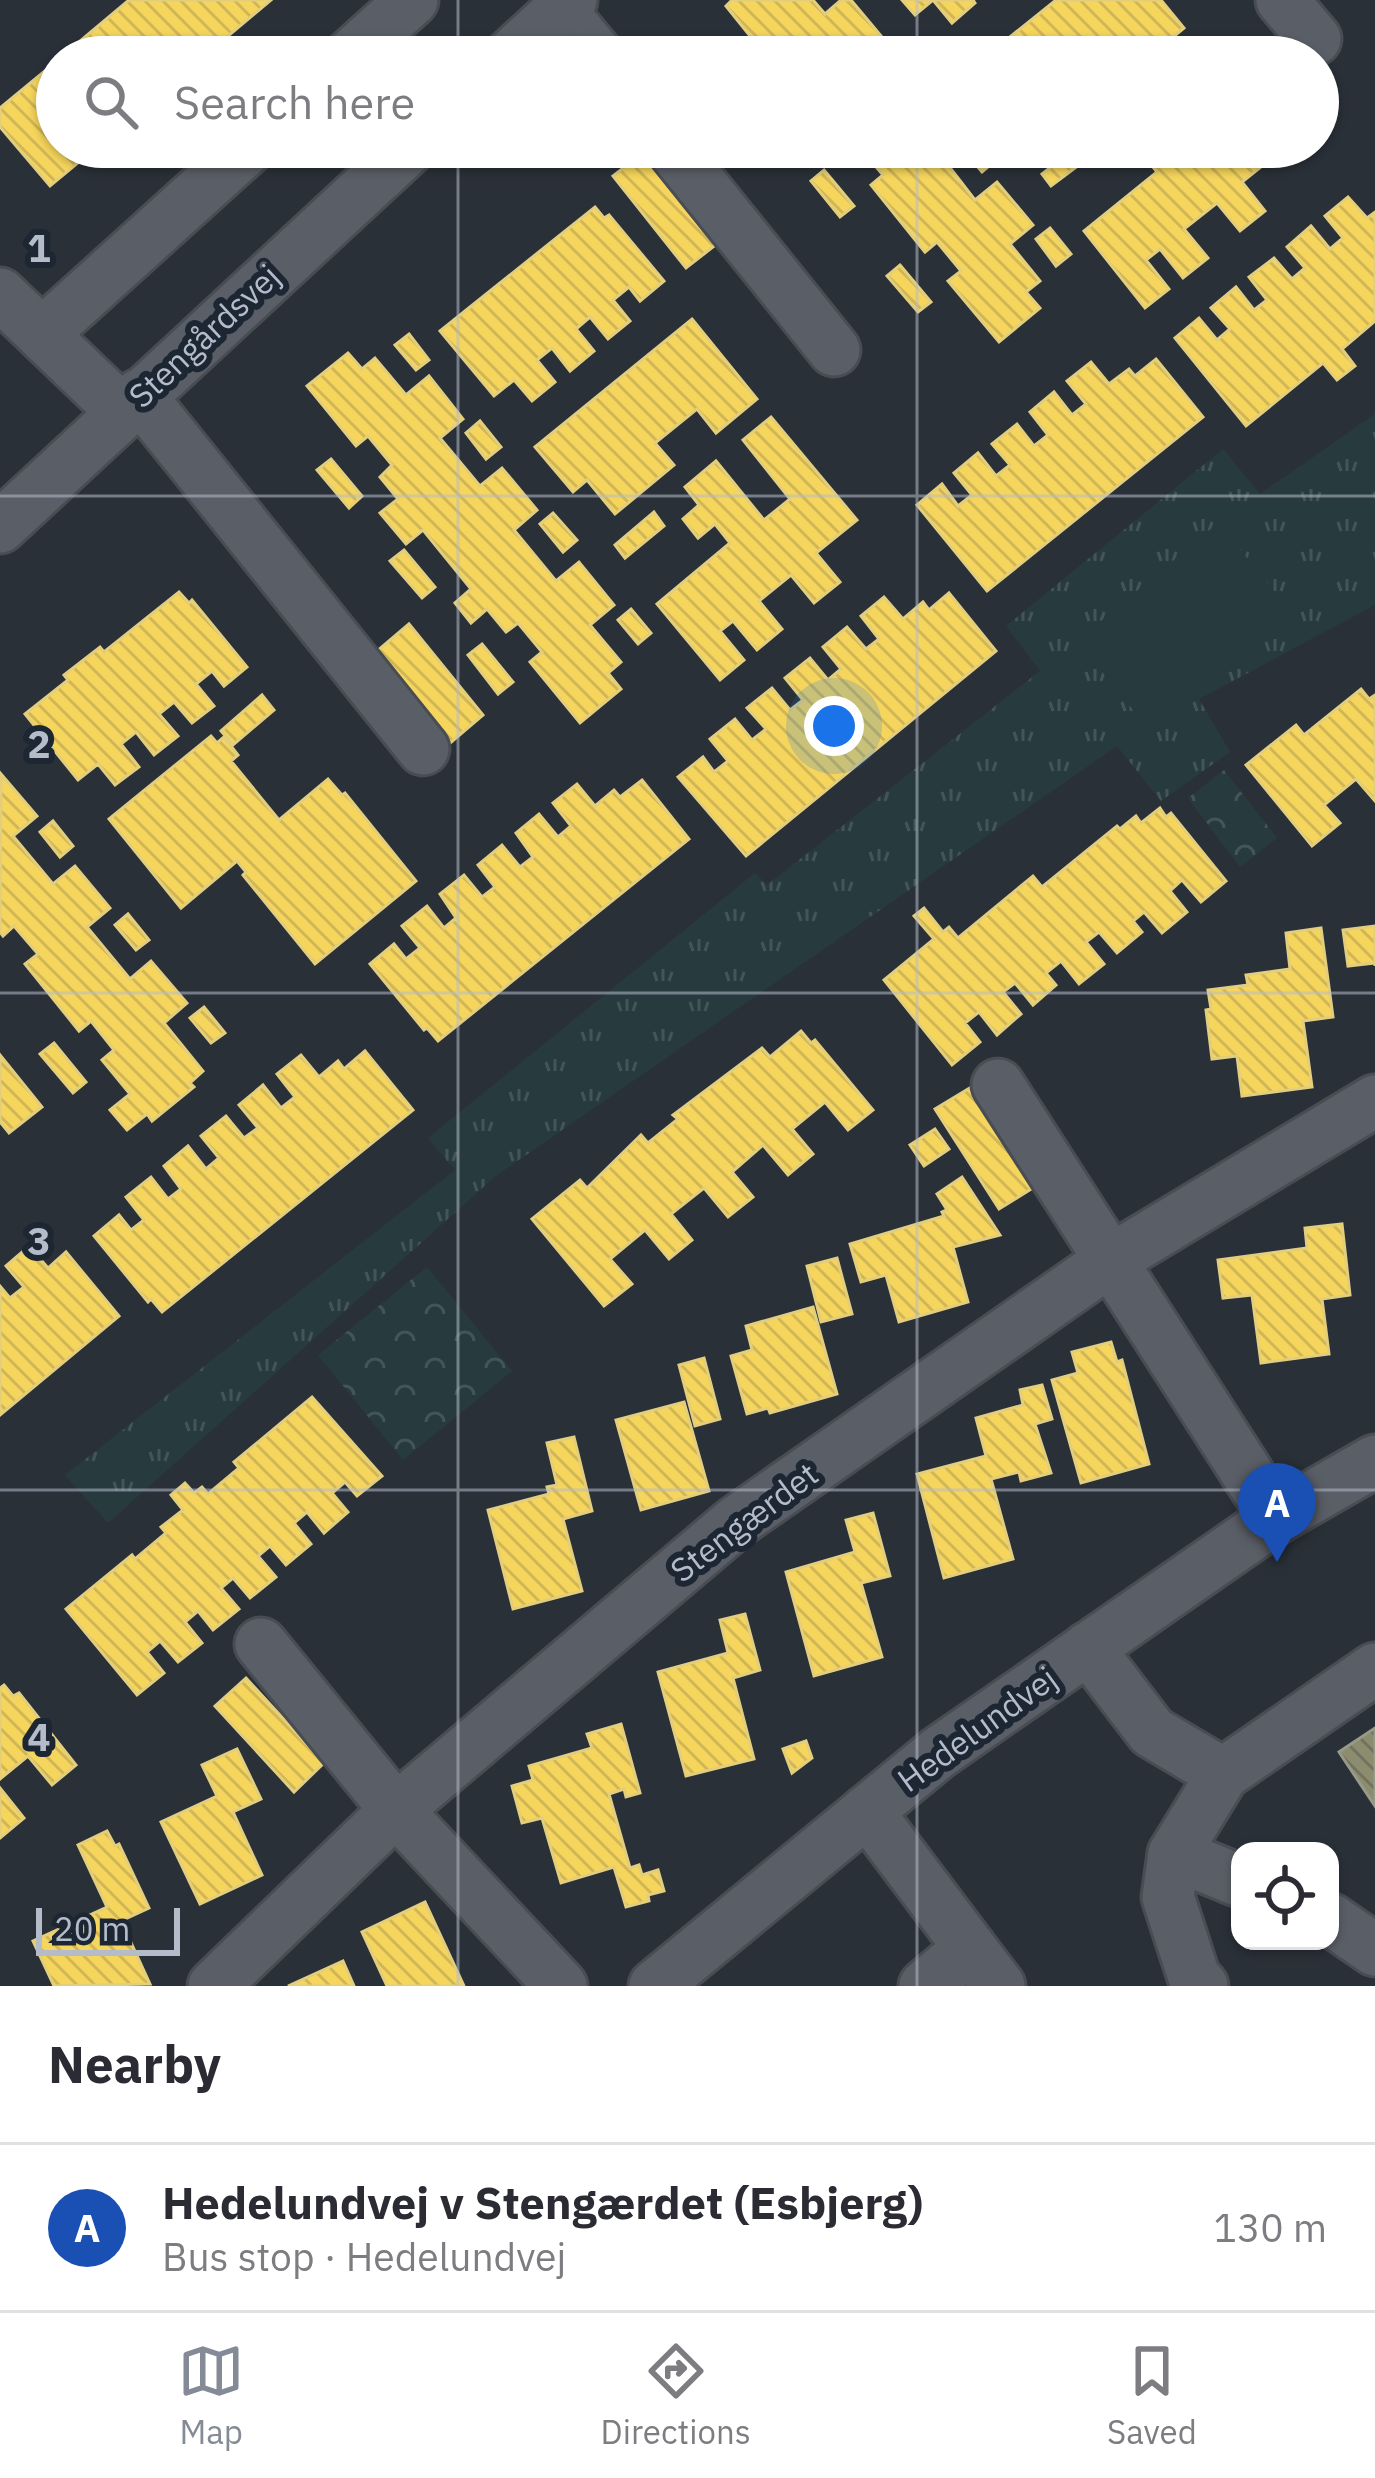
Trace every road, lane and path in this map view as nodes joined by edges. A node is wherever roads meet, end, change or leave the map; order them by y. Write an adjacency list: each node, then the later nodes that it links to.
1 (412, 0): 4 (street)
2 (1282, 0): 7 (street)
3 (566, 5): 5 (street); 6 (street)
4 (372, 36)
5 (532, 36)
6 (585, 36)
7 (1312, 36)
8 (226, 168): 12 (street)
9 (387, 168): 14 (street, Stengårdsvej)
10 (688, 168): 13 (street)
11 (0, 294): 12 (street)
12 (42, 334): 14 (street)
13 (834, 350)
14 (130, 403): 15 (street, Stengårdsvej); 16 (street)
15 (0, 527)
16 (423, 748)
17 (998, 1085): 19 (street)
18 (1375, 1100): 19 (street, Stengærdet)
19 (1111, 1260): 21 (street); 26 (street, Stengærdet)
20 (1375, 1461): 21 (street, Hedelundvej)
21 (1276, 1518): 23 (street, Hedelundvej)
22 (261, 1644): 26 (street)
23 (1088, 1648): 25 (street, Hedelundvej); 27 (street, Hedelundvej)
24 (1375, 1669): 25 (street)
25 (1223, 1774): 28 (street)
26 (396, 1810): 33 (street, Stengærdet); 34 (street)
27 (868, 1811): 32 (street, Hedelundvej); 35 (street, Hedelundvej)
28 (1174, 1854): 29 (street); 37 (street)
29 (1231, 1877)
30 (1339, 1925): 31 (street)
31 (1375, 1950)
32 (985, 1967): 36 (street, Hedelundvej)
33 (214, 1986)
34 (561, 1986)
35 (655, 1986)
36 (925, 1986)
37 (1202, 1986)

